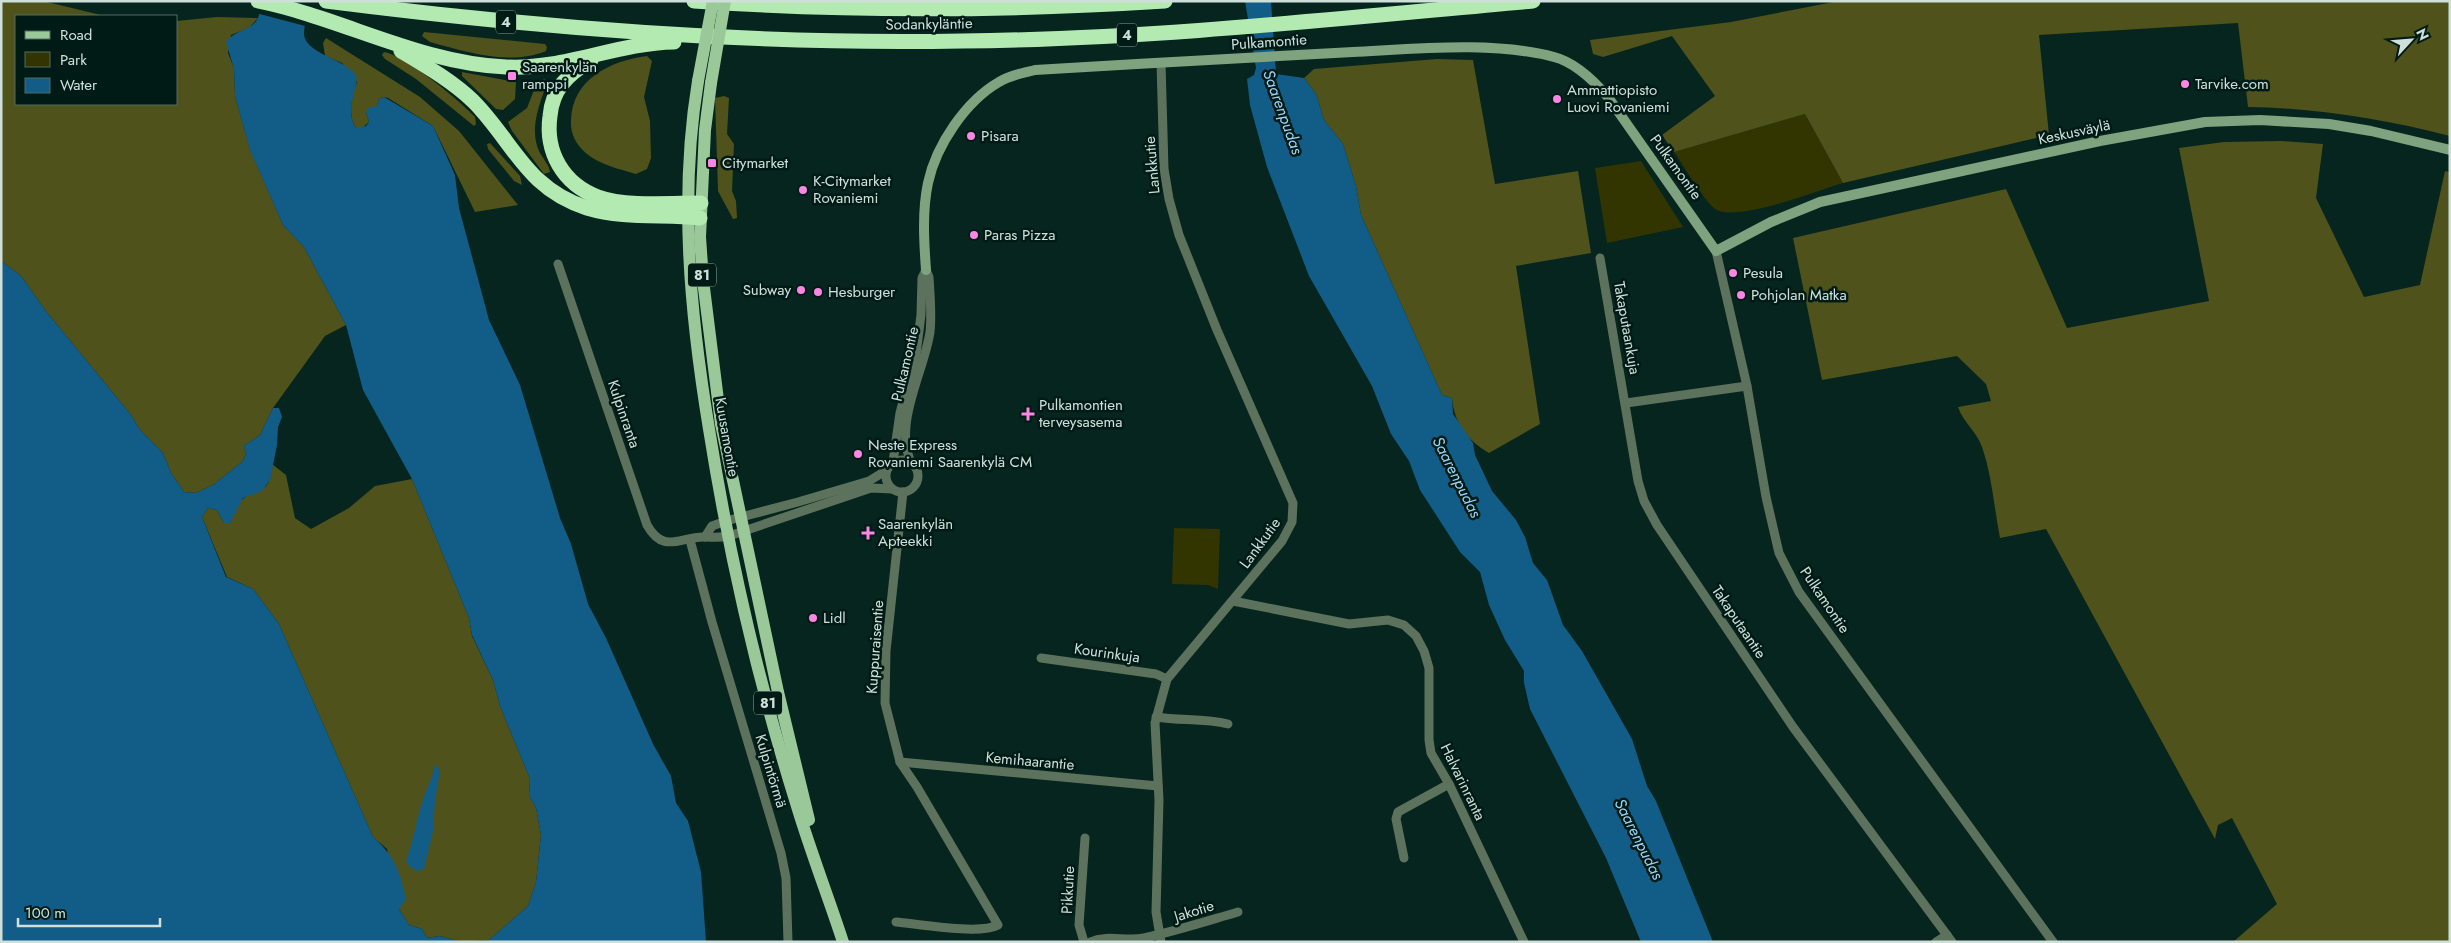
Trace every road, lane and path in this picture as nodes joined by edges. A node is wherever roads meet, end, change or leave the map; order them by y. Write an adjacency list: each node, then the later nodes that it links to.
1 (258, 1): 11 (highway)
2 (326, 1): 9 (highway, Sodankyläntie / 4)
3 (694, 1): 8 (highway, Sodankyläntie / 4)
4 (713, 1): 10 (main road, Kuusamontie / 81, bridge)
5 (726, 1): 14 (main road, Kuusamontie / 81, bridge)
6 (1166, 1): 8 (highway, Sodankyläntie / 4)
7 (1533, 1): 10 (highway, Sodankyläntie / 4)
8 (744, 3)
9 (687, 34): 10 (highway, Sodankyläntie / 4); 12 (highway)
10 (706, 35): 14 (main road, Kuusamontie / 81, bridge)
11 (378, 38): 12 (highway); 16 (highway)
12 (603, 53): 16 (highway)
13 (1161, 63): 17 (street, Pulkamontie); 20 (street, Pulkamontie); 34 (street, Lankkutie)
14 (704, 82): 16 (main road, Kuusamontie / 81)
15 (2450, 150): 17 (street, Keskusväylä)
16 (694, 210): 28 (main road, Kuusamontie / 81); 29 (main road, Kuusamontie / 81)
17 (1716, 251): 21 (street, Pulkamontie)
18 (1600, 258): 22 (street, Takaputaankuja)
19 (558, 264): 33 (street, Kulpinranta)
20 (926, 270): 23 (street, Pulkamontie); 24 (street, Pulkamontie)
21 (1747, 386): 22 (street); 55 (street, Pulkamontie)
22 (1626, 403): 48 (street, Takaputaantie)
23 (893, 462): 24 (street); 25 (street)
24 (912, 464): 27 (street)
25 (887, 470): 26 (street); 28 (street)
26 (892, 488): 27 (street); 30 (street)
27 (904, 492): 39 (street, Kuppuraisentie)
28 (740, 516): 29 (street); 30 (main road, Kuusamontie / 81)
29 (726, 521): 31 (street); 32 (main road, Kuusamontie / 81)
30 (744, 532): 32 (street); 44 (main road, Kuusamontie / 81)
31 (705, 536): 32 (street); 33 (street)
32 (729, 536): 44 (main road, Kuusamontie / 81)
33 (690, 540): 49 (street, Kulpintörmä)
34 (1233, 601): 36 (street, Lankkutie); 40 (street, Halvarinranta)
35 (1042, 658): 36 (street, Kourinkuja)
36 (1167, 679): 37 (street, Lankkutie)
37 (1156, 717): 38 (street); 41 (street, Lankkutie)
38 (1228, 724)
39 (900, 762): 41 (street, Kemihaarantie); 46 (street, Kuppuraisentie)
40 (1449, 784): 43 (street); 53 (street, Halvarinranta)
41 (1158, 786): 47 (street, Lankkutie)
42 (1085, 838): 51 (street, Pikkutie)
43 (1404, 858)
44 (818, 867): 50 (main road, Kuusamontie / 81)
45 (1238, 912): 47 (street, Jakotie)
46 (896, 922)
47 (1160, 938): 52 (street)
48 (1949, 938): 54 (street)
49 (788, 942)
50 (843, 942)
51 (1084, 942)
52 (1090, 942)
53 (1524, 942)
54 (1936, 942)
55 (2053, 942)

